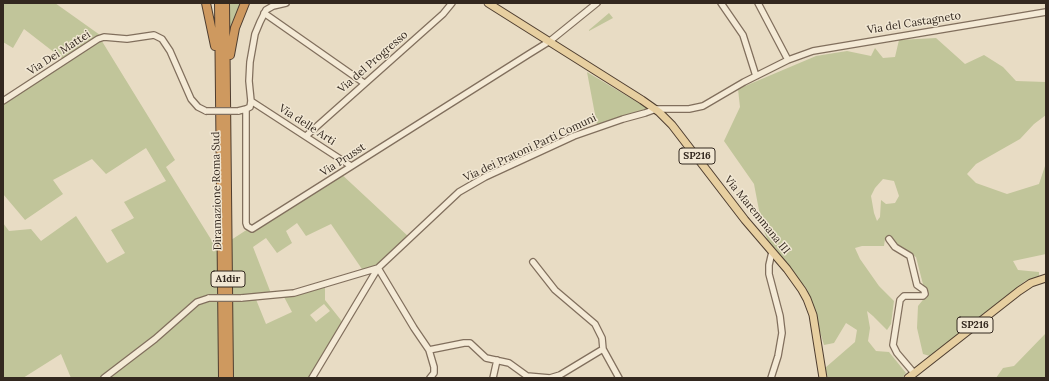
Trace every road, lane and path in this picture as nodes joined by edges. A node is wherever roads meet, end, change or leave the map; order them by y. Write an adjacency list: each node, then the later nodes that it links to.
1 (206, 3): 15 (highway)
2 (219, 3): 15 (highway, Diramazione Roma Sud / A1dir)
3 (225, 3): 15 (highway, Diramazione Roma Sud / A1dir)
4 (246, 3): 15 (highway)
5 (286, 3): 12 (street)
6 (452, 3): 17 (street, Via del Progresso)
7 (488, 3): 13 (main road, Via Maremmana III / SP216)
8 (597, 3): 13 (street, Via Prusst)
9 (721, 3): 16 (street)
10 (758, 3): 14 (street)
11 (1046, 12): 14 (street, Via del Castagneto)
12 (264, 13): 17 (street); 19 (street)
13 (550, 41): 20 (main road, Via Maremmana III / SP216); 23 (street, Via Prusst)
14 (788, 60): 16 (street, Via del Castagneto)
15 (223, 70): 34 (highway, Diramazione Roma Sud / A1dir); 35 (highway, Diramazione Roma Sud / A1dir)
16 (756, 76): 20 (street, Via del Castagneto)
17 (364, 83): 22 (street, Via del Progresso)
18 (3, 101): 21 (street, Via Dei Mattei, bridge)
19 (251, 101): 21 (street); 22 (street, Via delle Arti)
20 (656, 109): 25 (main road, Via Maremmana III / SP216); 27 (street, Via dei Pratoni Parti Comuni)
21 (246, 110): 23 (street, Via Prusst)
22 (306, 136): 23 (street, Via delle Arti)
23 (351, 166)
24 (889, 239): 32 (street)
25 (772, 252): 40 (street); 41 (main road, Via Maremmana III / SP216)
26 (533, 262): 29 (street)
27 (378, 268): 30 (street); 33 (street, bridge); 36 (street, Via dei Pratoni Parti Comuni)
28 (1046, 278): 32 (main road, SP216)
29 (603, 349): 31 (street); 39 (street)
30 (429, 350): 31 (street); 37 (street)
31 (497, 360): 38 (street)
32 (911, 376)
33 (104, 378)
34 (223, 378)
35 (230, 378)
36 (312, 378)
37 (430, 378)
38 (493, 378)
39 (618, 378)
40 (771, 378)
41 (823, 378)

